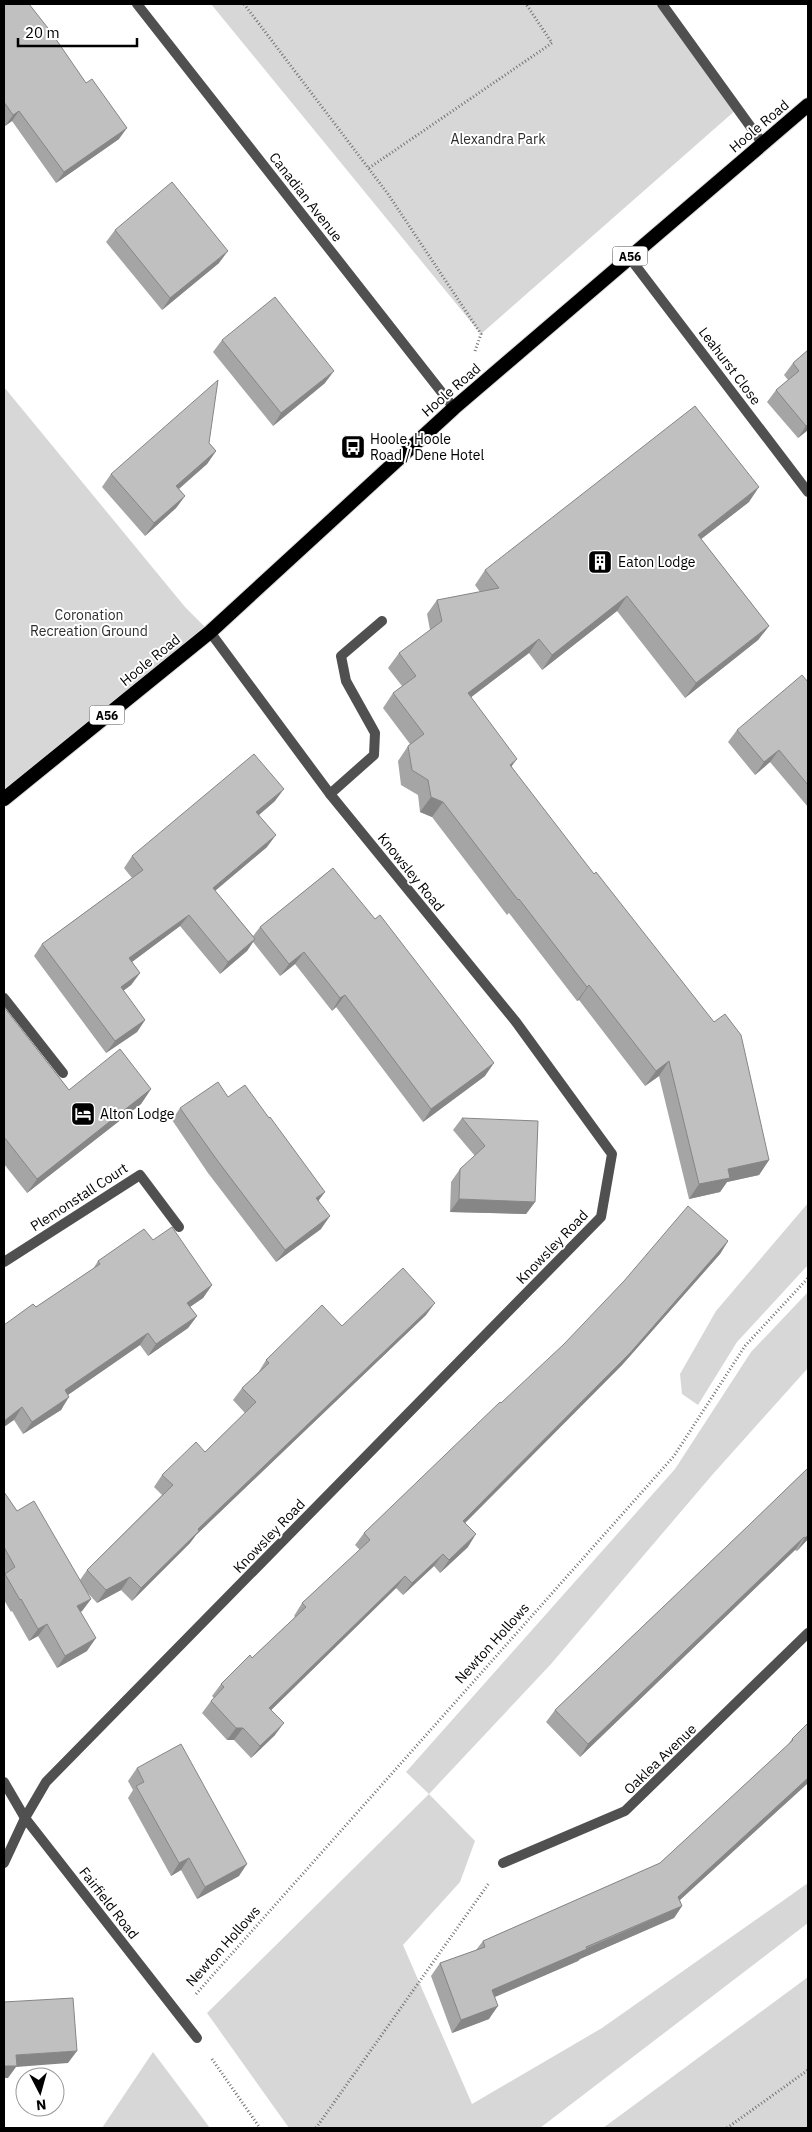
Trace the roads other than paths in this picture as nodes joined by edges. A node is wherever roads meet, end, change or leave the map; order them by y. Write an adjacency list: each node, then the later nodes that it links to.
1 (137, 4): 6 (street, Canadian Avenue)
2 (662, 4): 4 (street)
3 (808, 106): 4 (highway, Hoole Road / A56)
4 (763, 144): 5 (highway, Hoole Road / A56)
5 (629, 257): 6 (highway, Hoole Road / A56); 7 (street, Leahurst Close)
6 (454, 408): 9 (highway, Hoole Road / A56)
7 (808, 492)
8 (382, 622): 10 (street)
9 (210, 632): 10 (street, Knowsley Road); 11 (highway, Hoole Road / A56)
10 (330, 794): 18 (street, Knowsley Road)
11 (4, 799)
12 (4, 998): 13 (street)
13 (63, 1074)
14 (179, 1227): 15 (street, Plemonstall Court)
15 (4, 1262)
16 (808, 1633): 20 (street, Oaklea Avenue)
17 (4, 1782): 18 (street, Fairfield Road)
18 (25, 1818): 19 (street, Knowsley Road); 21 (street, Fairfield Road)
19 (4, 1863)
20 (503, 1863)
21 (197, 2038)

